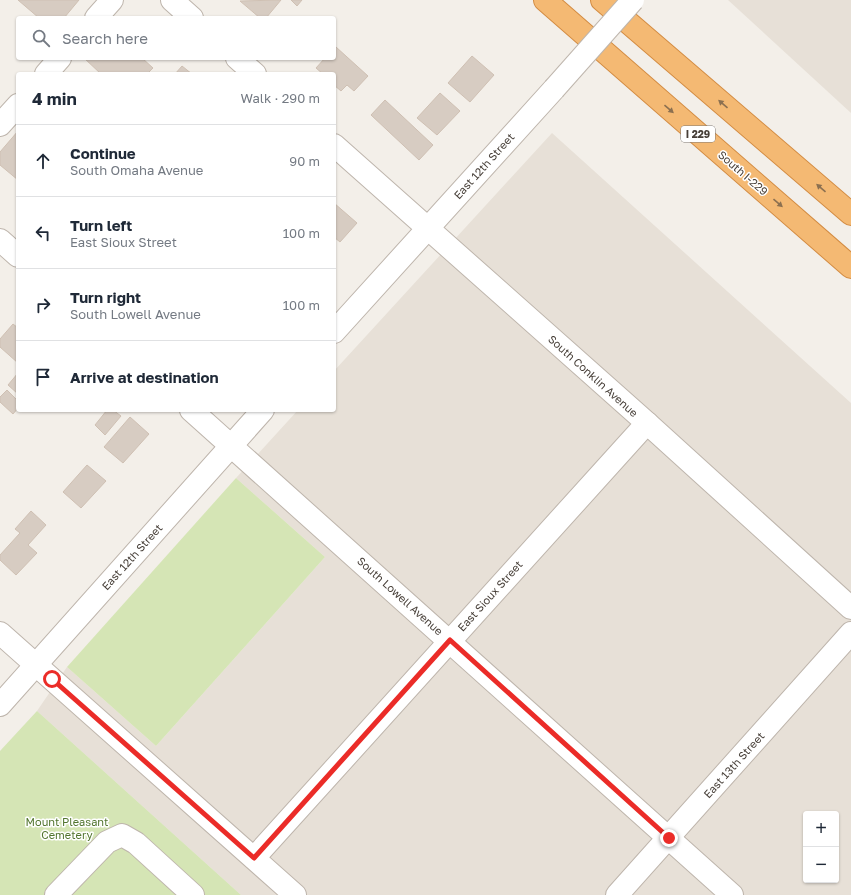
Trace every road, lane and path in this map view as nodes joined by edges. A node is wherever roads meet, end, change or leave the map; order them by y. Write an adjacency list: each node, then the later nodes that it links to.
1 (112, 0): 8 (street)
2 (172, 0): 9 (street)
3 (532, 0): 15 (highway)
4 (545, 0): 15 (highway, South I-229 / I 229)
5 (602, 0): 10 (highway)
6 (609, 0): 10 (highway)
7 (633, 0): 20 (street, East 12th Street, bridge)
8 (98, 16)
9 (190, 16)
10 (657, 48): 19 (highway, one-way to 10)
11 (58, 60): 13 (street)
12 (239, 60): 14 (street)
13 (48, 72)
14 (253, 72)
15 (650, 92): 21 (highway, South I-229 / I 229, one-way to 21)
16 (16, 107): 17 (street)
17 (0, 125)
18 (336, 147): 20 (street, South Conklin Avenue)
19 (851, 214)
20 (428, 229): 22 (street, East 12th Street); 25 (street, South Conklin Avenue)
21 (851, 266)
22 (336, 330)
23 (193, 412): 26 (street, South Lowell Avenue)
24 (262, 412): 26 (street, East 12th Street)
25 (647, 423): 27 (street, South Conklin Avenue); 30 (street, East Sioux Street)
26 (231, 446): 30 (street, South Lowell Avenue); 31 (street, East 12th Street)
27 (851, 608)
28 (0, 633): 31 (street)
29 (851, 633): 33 (street, East 13th Street)
30 (450, 640): 33 (street, South Lowell Avenue); 34 (street, East Sioux Street)
31 (36, 664): 32 (street, East 12th Street); 34 (street)
32 (0, 705)
33 (669, 838): 38 (street, East 13th Street); 39 (street, South Lowell Avenue)
34 (254, 858): 37 (street)
35 (56, 895): 36 (street)
36 (193, 895)
37 (295, 895)
38 (617, 895)
39 (732, 895)

